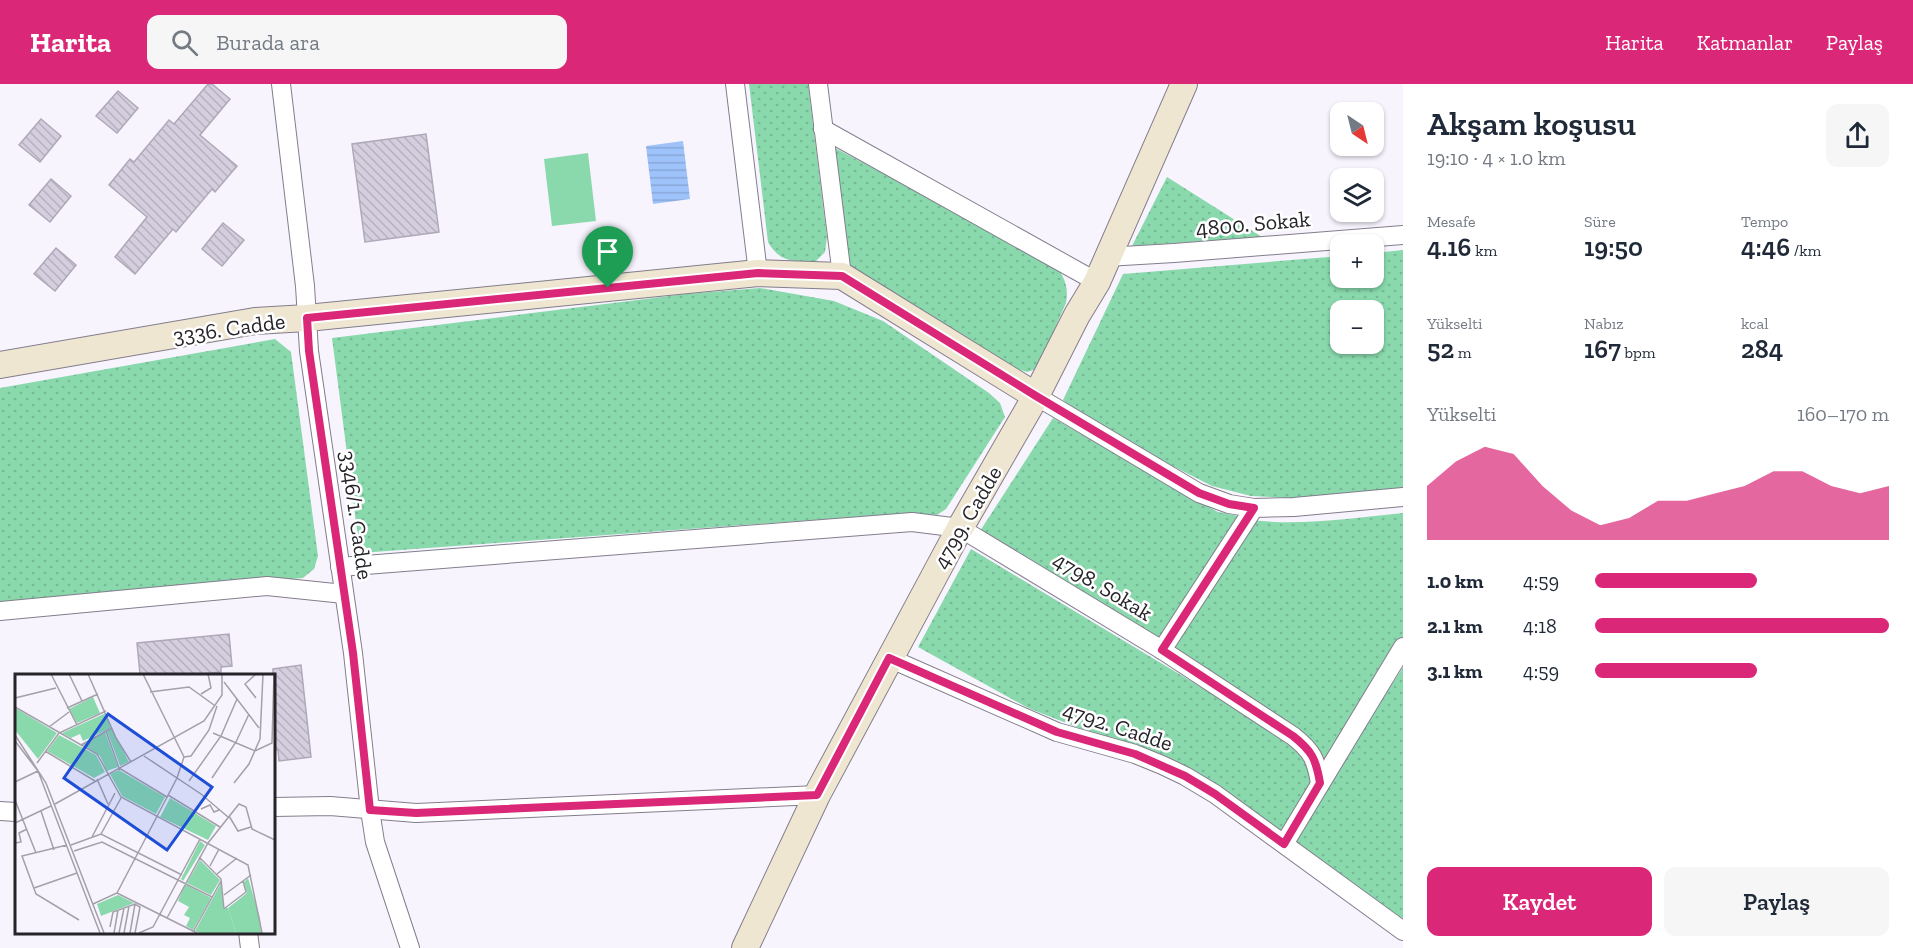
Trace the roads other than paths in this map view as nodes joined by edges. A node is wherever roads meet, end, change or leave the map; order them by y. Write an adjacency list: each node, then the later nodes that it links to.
1 (281, 84): 11 (street, 3346/1. Cadde)
2 (735, 84): 8 (street)
3 (818, 84): 5 (street)
4 (1184, 84): 7 (street, 4799. Cadde)
5 (823, 129): 9 (street); 10 (street)
6 (1403, 235): 7 (street, 4800. Sokak)
7 (1106, 256): 10 (street, 4799. Cadde)
8 (758, 273): 9 (street, 3336. Cadde); 11 (street, 3336. Cadde)
9 (842, 276): 13 (street, 3336. Cadde)
10 (1097, 282): 13 (street, 4799. Cadde)
11 (307, 318): 12 (street, 3336. Cadde); 17 (street, 3346/1. Cadde)
12 (0, 365)
13 (1036, 396): 15 (street); 16 (street, 4799. Cadde)
14 (1403, 497): 15 (street)
15 (1254, 508): 21 (street)
16 (960, 528): 17 (street); 21 (street, 4798. Sokak); 22 (street, 4799. Cadde)
17 (340, 567): 18 (street, 3346/1. Cadde)
18 (344, 594): 19 (street); 26 (street, 3346/1. Cadde)
19 (0, 611)
20 (1403, 647): 23 (street)
21 (1162, 650): 23 (street, 4798. Sokak)
22 (889, 658): 24 (street, 4799. Cadde); 29 (street, 4792. Cadde)
23 (1320, 783): 29 (street)
24 (817, 795): 26 (street); 34 (street, 4799. Cadde)
25 (274, 807): 26 (street)
26 (370, 810): 33 (street, 3346/1. Cadde)
27 (0, 811): 28 (street)
28 (15, 813)
29 (1284, 844): 30 (street, 4792. Cadde)
30 (1403, 931)
31 (248, 933): 32 (street)
32 (250, 948)
33 (410, 948)
34 (745, 948)

